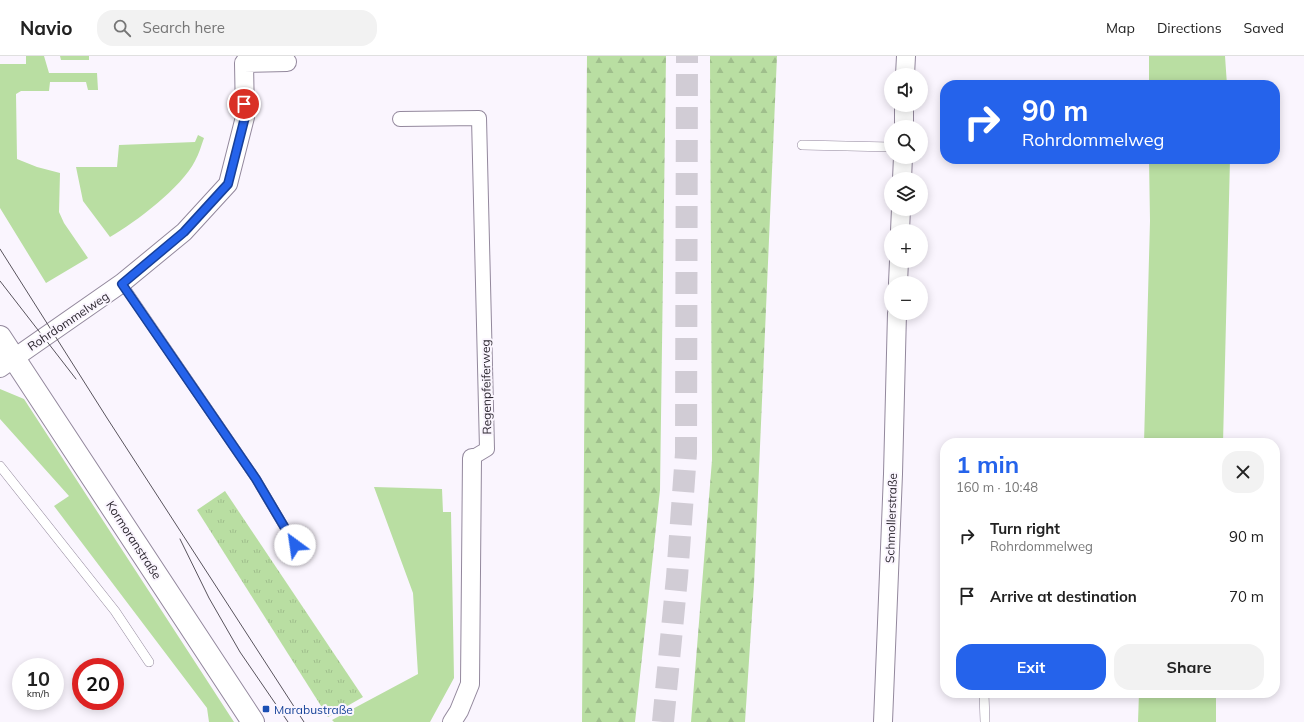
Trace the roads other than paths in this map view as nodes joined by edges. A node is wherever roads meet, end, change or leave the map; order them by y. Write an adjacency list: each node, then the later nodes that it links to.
1 (906, 56): 3 (street)
2 (287, 62): 7 (street, Rohrdommelweg)
3 (905, 68)
4 (400, 119): 11 (street, Regenpfeiferweg)
5 (802, 145): 6 (lane)
6 (884, 147)
7 (122, 284): 10 (street, Rohrdommelweg); 13 (lane)
8 (897, 320): 18 (street, Schmollerstraße)
9 (0, 337): 10 (street, Kormoranstraße)
10 (7, 363): 16 (street, Kormoranstraße)
11 (472, 458): 17 (street, Regenpfeiferweg)
12 (0, 466): 14 (lane)
13 (295, 545)
14 (149, 662)
15 (984, 698): 19 (lane)
16 (253, 722)
17 (452, 722)
18 (883, 722)
19 (985, 722)

